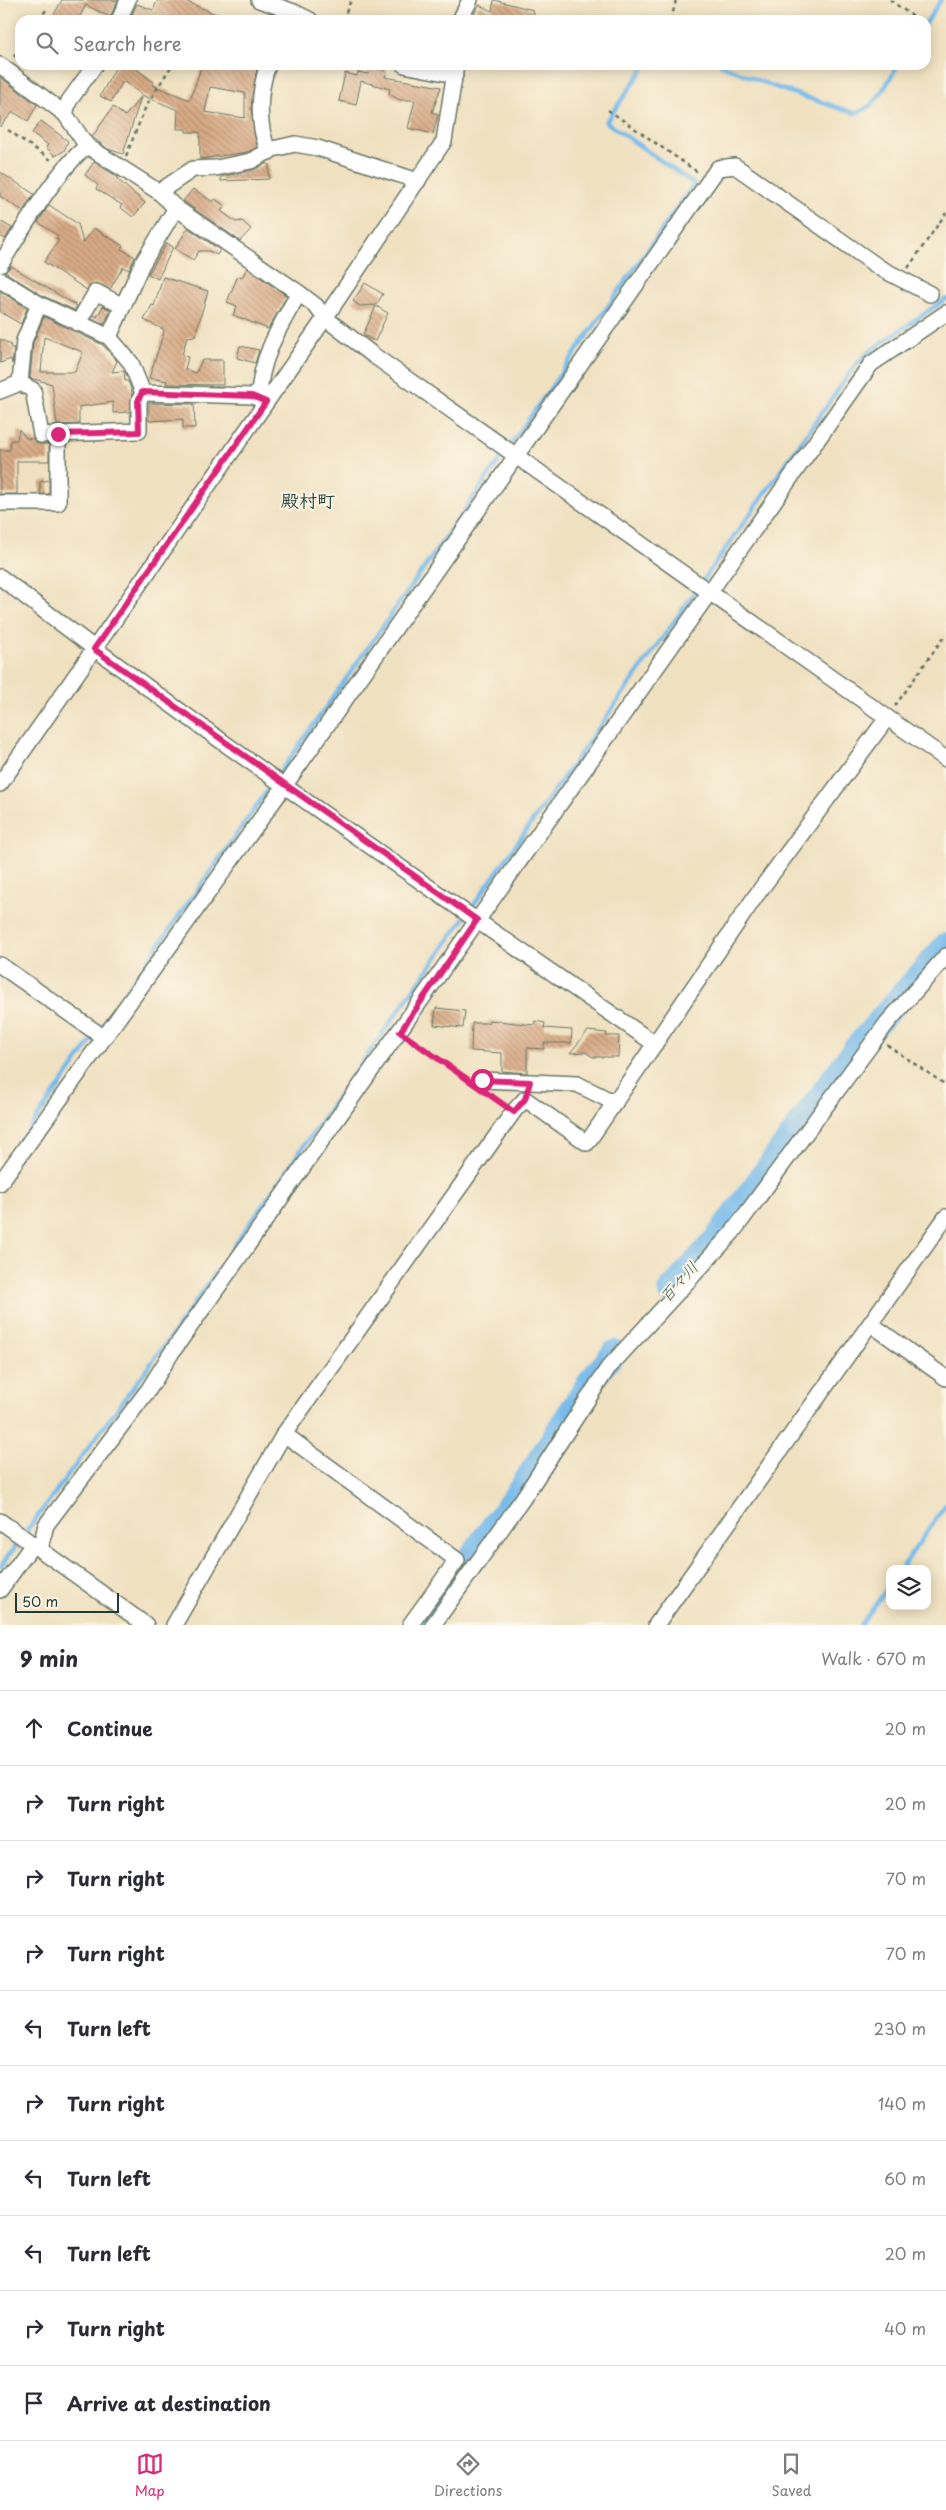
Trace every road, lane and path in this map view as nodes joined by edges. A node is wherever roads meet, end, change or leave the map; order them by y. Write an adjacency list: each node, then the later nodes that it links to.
1 (128, 0): 9 (street)
2 (259, 0): 10 (street)
3 (352, 0): 11 (path)
4 (470, 0): 12 (street)
5 (676, 0): 13 (path)
6 (890, 0): 14 (path)
7 (48, 7): 8 (path)
8 (42, 15)
9 (121, 15)
10 (290, 15)
11 (345, 15)
12 (462, 15)
13 (673, 15)
14 (911, 15)
15 (0, 64): 21 (street)
16 (91, 70): 21 (street)
17 (169, 70): 25 (path)
18 (267, 70): 24 (street)
19 (456, 70): 28 (street)
20 (608, 110): 27 (path)
21 (65, 114): 23 (street)
22 (8, 130): 26 (path)
23 (88, 146): 25 (street); 26 (street)
24 (269, 152): 28 (street); 29 (street)
25 (122, 166): 29 (street)
26 (66, 170): 32 (street)
27 (709, 180): 36 (street); 48 (street)
28 (418, 181): 40 (street)
29 (159, 192): 30 (street)
30 (176, 208): 35 (street); 38 (street)
31 (946, 213): 33 (path)
32 (0, 265)
33 (906, 272)
34 (0, 280): 37 (street)
35 (299, 293): 40 (street); 46 (street)
36 (930, 294)
37 (39, 304): 41 (street); 43 (street)
38 (123, 306): 41 (street); 42 (street)
39 (946, 313): 51 (street)
40 (325, 318): 46 (street); 48 (street)
41 (78, 323): 42 (street)
42 (109, 337): 45 (street)
43 (20, 383): 44 (street); 47 (street)
44 (0, 391)
45 (142, 392): 46 (street); 47 (street)
46 (262, 400): 53 (street)
47 (58, 434): 49 (street)
48 (510, 452): 51 (street); 56 (street)
49 (0, 503)
50 (0, 577): 53 (street)
51 (703, 588): 54 (street); 58 (street)
52 (946, 634): 54 (path)
53 (94, 649): 56 (street); 57 (street)
54 (887, 718): 55 (street); 64 (street)
55 (946, 759)
56 (278, 780): 58 (street); 62 (street)
57 (0, 784)
58 (471, 916): 61 (street); 64 (street)
59 (946, 956): 63 (street)
60 (0, 965): 62 (street)
61 (400, 1032): 65 (path); 78 (street)
62 (98, 1034): 72 (street)
63 (878, 1038): 67 (path); 83 (street)
64 (655, 1044): 70 (street)
65 (478, 1082): 66 (street)
66 (530, 1082): 69 (street); 70 (street)
67 (946, 1085)
68 (490, 1094): 71 (path)
69 (525, 1099): 70 (street); 71 (street)
70 (615, 1103)
71 (514, 1112): 76 (street)
72 (0, 1183)
73 (946, 1217): 74 (street)
74 (871, 1324): 75 (street); 84 (street)
75 (946, 1378)
76 (284, 1434): 81 (street); 82 (street)
77 (0, 1520): 78 (street)
78 (30, 1542): 79 (street); 80 (street)
79 (0, 1590)
80 (146, 1625)
81 (174, 1625)
82 (410, 1625)
83 (433, 1625)
84 (656, 1625)

